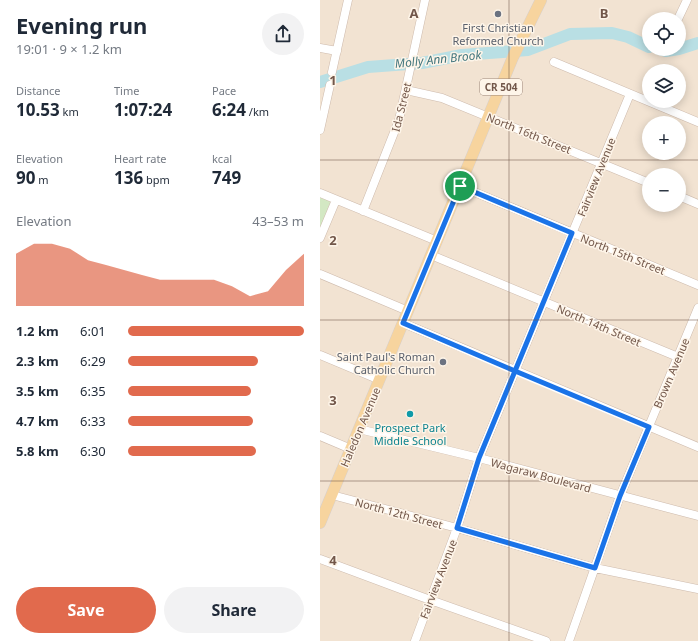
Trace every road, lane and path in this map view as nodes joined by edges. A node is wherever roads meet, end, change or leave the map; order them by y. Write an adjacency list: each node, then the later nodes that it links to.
1 (348, 0): 7 (street)
2 (425, 0): 11 (street, Ida Street)
3 (541, 0): 13 (main road, Haledon Avenue / CR 504)
4 (686, 0): 5 (street)
5 (681, 12)
6 (320, 48): 7 (street)
7 (337, 52): 9 (street)
8 (554, 62): 12 (street)
9 (332, 72)
10 (330, 85): 15 (street)
11 (406, 90): 13 (street, North 16th Street); 23 (street, Ida Street)
12 (630, 94): 14 (street); 16 (street, Fairview Avenue)
13 (489, 116): 16 (street, North 16th Street); 18 (main road, Haledon Avenue / CR 504)
14 (698, 122)
15 (320, 130)
16 (601, 163): 17 (street, North 16th Street); 24 (street, Fairview Avenue)
17 (642, 180)
18 (460, 186): 24 (street, North 15th Street); 26 (main road, Haledon Avenue / CR 504)
19 (320, 193): 21 (street)
20 (686, 199): 22 (street)
21 (336, 200): 23 (street); 25 (street)
22 (698, 204)
23 (363, 211): 26 (street)
24 (572, 233): 29 (street, North 15th Street); 30 (street, Fairview Avenue)
25 (320, 238)
26 (437, 241): 27 (main road, Haledon Avenue / CR 504)
27 (431, 255): 30 (street, North 14th Street); 32 (main road, Haledon Avenue / CR 504)
28 (320, 274): 32 (street)
29 (698, 285)
30 (544, 302): 35 (street, North 14th Street); 36 (street, Fairview Avenue)
31 (698, 308): 35 (street, Brown Avenue)
32 (408, 311): 33 (main road, Haledon Avenue / CR 504)
33 (403, 323): 36 (street); 37 (main road, Haledon Avenue / CR 504)
34 (320, 355): 37 (street)
35 (678, 357): 38 (street, Brown Avenue)
36 (515, 371): 38 (street); 43 (street, Fairview Avenue)
37 (380, 380): 39 (main road, Haledon Avenue / CR 504)
38 (649, 427): 41 (street); 45 (street, Brown Avenue)
39 (359, 429): 42 (main road, Haledon Avenue / CR 504); 43 (street, Wagaraw Boulevard)
40 (320, 436): 42 (street)
41 (698, 447)
42 (351, 449): 44 (main road, Haledon Avenue / CR 504)
43 (479, 458): 45 (street, Wagaraw Boulevard); 48 (street, Fairview Avenue)
44 (332, 495): 47 (main road, Haledon Avenue / CR 504); 48 (street, North 12th Street)
45 (620, 496): 46 (street, Wagaraw Boulevard); 50 (street, Brown Avenue)
46 (698, 516)
47 (320, 523)
48 (457, 528): 50 (street, North 12th Street); 52 (street, Fairview Avenue)
49 (320, 559): 52 (street)
50 (595, 568): 51 (street, North 12th Street); 55 (street, Brown Avenue)
51 (698, 590)
52 (430, 600): 53 (street, Fairview Avenue); 54 (street)
53 (415, 641)
54 (546, 641)
55 (569, 641)

